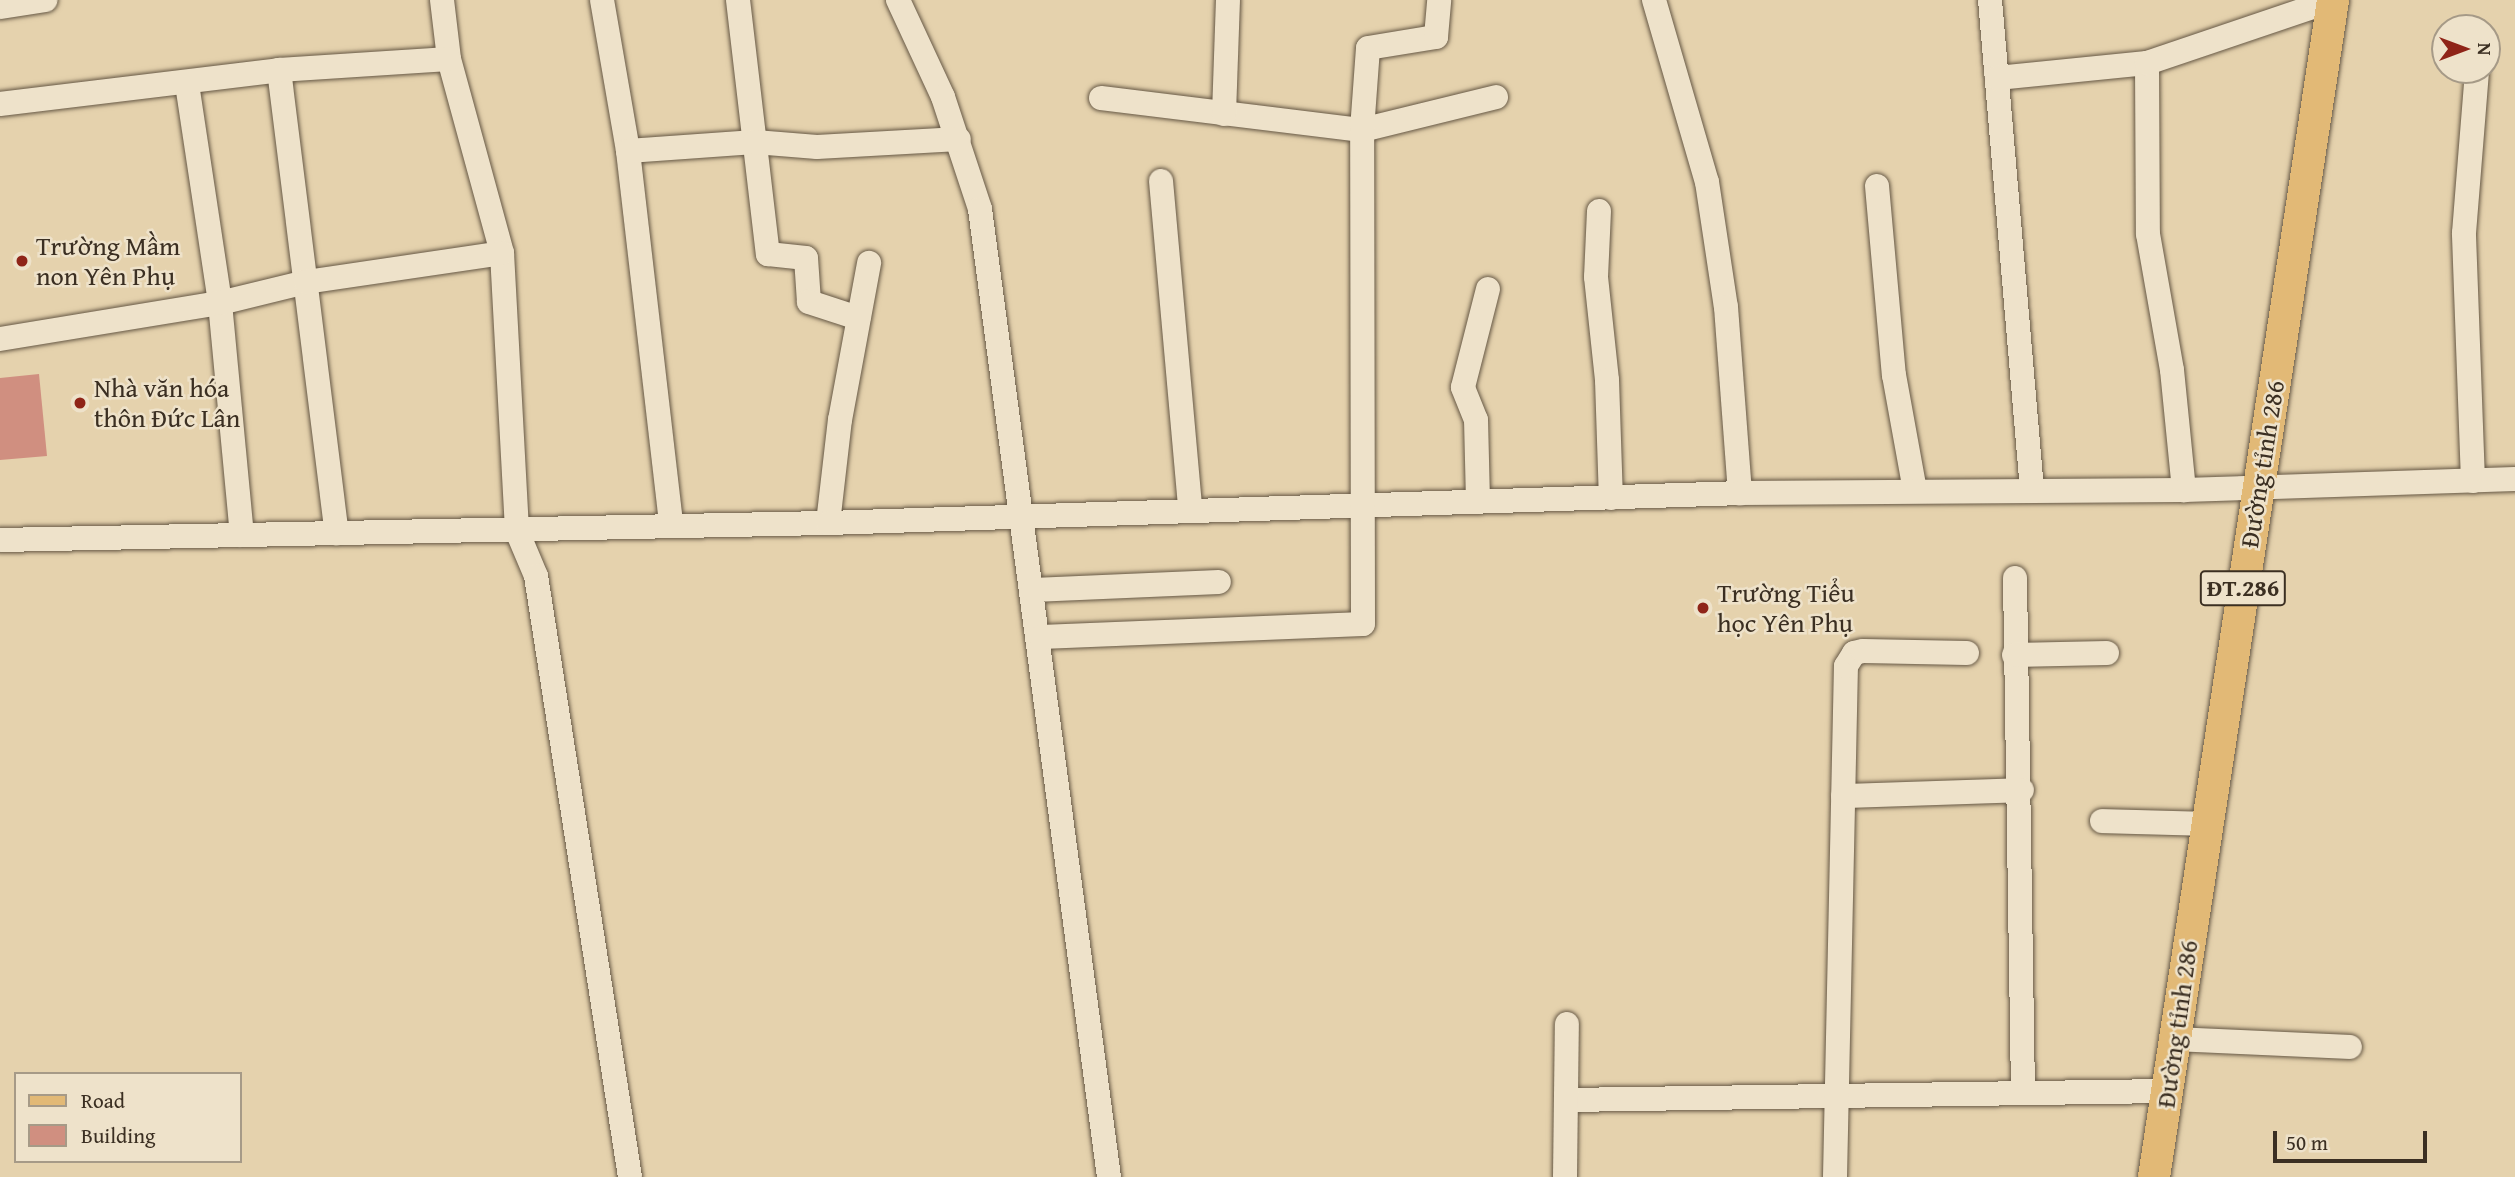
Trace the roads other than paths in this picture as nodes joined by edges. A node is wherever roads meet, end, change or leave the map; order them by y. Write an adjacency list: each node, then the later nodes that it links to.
1 (45, 0): 11 (street)
2 (442, 0): 12 (street)
3 (602, 0): 25 (street)
4 (738, 0): 24 (street)
5 (898, 0): 23 (street)
6 (1228, 0): 21 (street)
7 (1439, 0): 22 (street)
8 (1654, 0): 42 (street)
9 (1990, 0): 15 (street)
10 (2333, 0): 13 (street); 38 (main road, Đường tỉnh 286 / ĐT.286)
11 (0, 7)
12 (449, 59): 14 (street); 29 (street)
13 (2147, 63): 15 (street); 41 (street)
14 (279, 70): 16 (street); 31 (street)
15 (1997, 78): 39 (street)
16 (187, 84): 20 (street); 33 (street)
17 (2476, 84): 37 (street)
18 (1496, 97): 22 (street)
19 (1101, 98): 21 (street)
20 (0, 104)
21 (1224, 114): 22 (street)
22 (1362, 130): 45 (street)
23 (959, 139): 24 (street); 47 (street)
24 (755, 142): 25 (street); 34 (street)
25 (628, 151): 49 (street)
26 (1161, 181): 46 (street)
27 (1877, 186): 40 (street)
28 (1599, 211): 43 (street)
29 (502, 253): 31 (street); 50 (street)
30 (869, 263): 34 (street)
31 (306, 282): 33 (street); 51 (street)
32 (1488, 289): 44 (street)
33 (220, 303): 35 (street); 52 (street)
34 (858, 318): 48 (street)
35 (0, 339)
36 (2515, 479): 37 (street)
37 (2473, 481): 38 (street)
38 (2257, 488): 41 (street); 64 (main road, Đường tỉnh 286 / ĐT.286)
39 (2032, 489): 40 (street); 41 (street)
40 (1915, 490): 42 (street)
41 (2185, 490)
42 (1740, 493): 43 (street)
43 (1611, 498): 44 (street)
44 (1478, 501): 45 (street)
45 (1363, 503): 46 (street); 57 (street)
46 (1190, 509): 47 (street)
47 (1024, 513): 48 (street); 56 (street)
48 (828, 523): 49 (street)
49 (671, 524): 50 (street)
50 (517, 531): 51 (street); 72 (street)
51 (337, 533): 52 (street)
52 (242, 535): 53 (street)
53 (0, 540)
54 (2015, 578): 60 (street)
55 (1219, 582): 56 (street)
56 (1033, 590): 57 (street)
57 (1041, 637): 73 (street)
58 (1967, 653): 62 (street)
59 (2107, 653): 60 (street)
60 (2014, 655): 61 (street)
61 (2022, 790): 62 (street); 69 (street)
62 (1843, 796): 70 (street)
63 (2102, 821): 64 (street)
64 (2207, 824): 66 (main road, Đường tỉnh 286 / ĐT.286)
65 (1567, 1024): 71 (street)
66 (2175, 1039): 67 (street); 68 (main road, Đường tỉnh 286 / ĐT.286)
67 (2350, 1047)
68 (2168, 1091): 69 (street); 76 (main road, Đường tỉnh 286 / ĐT.286)
69 (2023, 1092): 70 (street)
70 (1836, 1098): 71 (street); 75 (street)
71 (1566, 1100): 74 (street)
72 (630, 1177)
73 (1109, 1177)
74 (1565, 1177)
75 (1835, 1177)
76 (2154, 1177)

